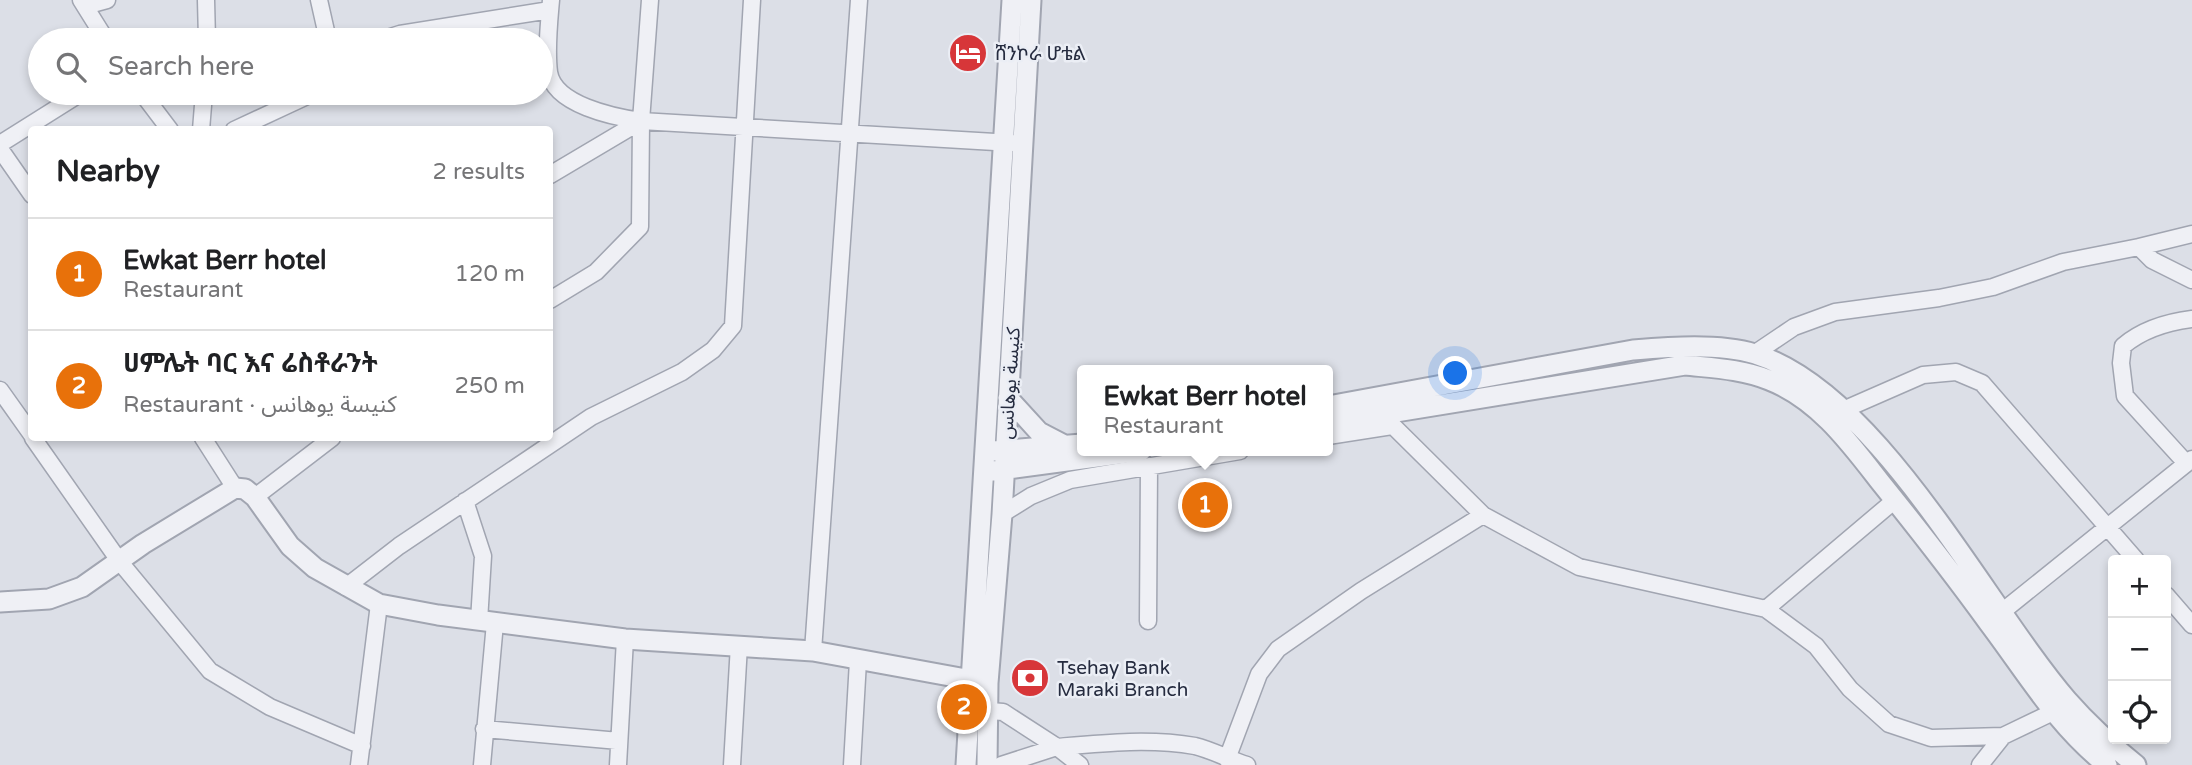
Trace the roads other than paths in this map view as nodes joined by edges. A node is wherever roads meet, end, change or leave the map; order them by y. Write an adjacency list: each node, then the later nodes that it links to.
1 (107, 0): 9 (street)
2 (206, 0): 12 (street)
3 (319, 0): 13 (street)
4 (650, 0): 21 (street)
5 (751, 0): 27 (street)
6 (859, 0): 28 (street)
7 (1012, 0): 29 (street)
8 (1031, 0): 30 (street, كنيسة يوهانس)
9 (83, 3): 11 (street)
10 (550, 5): 14 (street); 15 (street)
11 (99, 28)
12 (207, 28)
13 (325, 28)
14 (431, 28)
15 (550, 28)
16 (553, 80): 21 (street)
17 (63, 105): 22 (street)
18 (151, 105): 23 (street)
19 (203, 105): 24 (street)
20 (288, 105): 25 (street)
21 (641, 121): 27 (street); 32 (street); 37 (street)
22 (32, 126)
23 (167, 126)
24 (201, 126)
25 (243, 126)
26 (28, 128): 31 (street)
27 (743, 128): 28 (street); 60 (street)
28 (849, 133): 29 (street); 77 (street)
29 (1005, 142): 30 (street); 55 (street)
30 (1025, 143): 41 (street, كنيسة يوهانس)
31 (0, 147): 33 (street)
32 (553, 173)
33 (28, 189)
34 (2192, 234): 35 (street)
35 (2139, 247): 36 (street); 39 (street)
36 (2192, 280)
37 (553, 298)
38 (2192, 319): 56 (street)
39 (1754, 354): 42 (street); 44 (street)
40 (0, 390): 47 (street)
41 (1008, 398): 52 (street); 55 (street, كنيسة يوهانس)
42 (1366, 400): 43 (street); 45 (street)
43 (1333, 405)
44 (1843, 410): 63 (street); 71 (street)
45 (1387, 420): 46 (street); 48 (street); 59 (street); 62 (street)
46 (1333, 423)
47 (28, 430)
48 (1333, 435)
49 (35, 441): 65 (street)
50 (205, 441): 57 (street)
51 (328, 441): 58 (street)
52 (1075, 445): 55 (street)
53 (1172, 456): 54 (street)
54 (1145, 458): 55 (street); 61 (street); 72 (street)
55 (995, 461): 61 (street, كنيسة يوهانس); 79 (street)
56 (2189, 461): 63 (street)
57 (235, 488): 58 (street); 65 (street)
58 (255, 497): 66 (street)
59 (1895, 500): 70 (street); 80 (street)
60 (465, 501): 66 (street); 73 (street)
61 (1002, 514): 79 (street, كنيسة يوهانس)
62 (1483, 515): 70 (street); 87 (street)
63 (2106, 526): 64 (street); 71 (street)
64 (2132, 555)
65 (120, 562): 68 (street); 85 (street)
66 (346, 587): 69 (street)
67 (2171, 601): 74 (street)
68 (0, 602)
69 (379, 604): 73 (street); 85 (street)
70 (1766, 609): 83 (street)
71 (2003, 611): 80 (street)
72 (1148, 621)
73 (487, 622): 75 (street); 82 (street)
74 (2192, 625)
75 (625, 639): 76 (street); 84 (street)
76 (739, 645): 77 (street); 91 (street)
77 (813, 651): 78 (street)
78 (858, 660): 79 (street); 92 (street)
79 (979, 682): 81 (street)
80 (2059, 705): 83 (street); 99 (street); 100 (street)
81 (978, 710): 86 (street); 93 (street); 94 (street)
82 (484, 729): 84 (street); 89 (street)
83 (2003, 736): 98 (street)
84 (619, 741): 90 (street)
85 (362, 746): 88 (street)
86 (1057, 747): 87 (street); 95 (street); 96 (street)
87 (1227, 759): 97 (street)
88 (359, 765)
89 (482, 765)
90 (618, 765)
91 (733, 765)
92 (852, 765)
93 (967, 765)
94 (987, 765)
95 (1001, 765)
96 (1080, 765)
97 (1247, 765)
98 (1980, 765)
99 (2107, 765)
100 (2136, 765)

